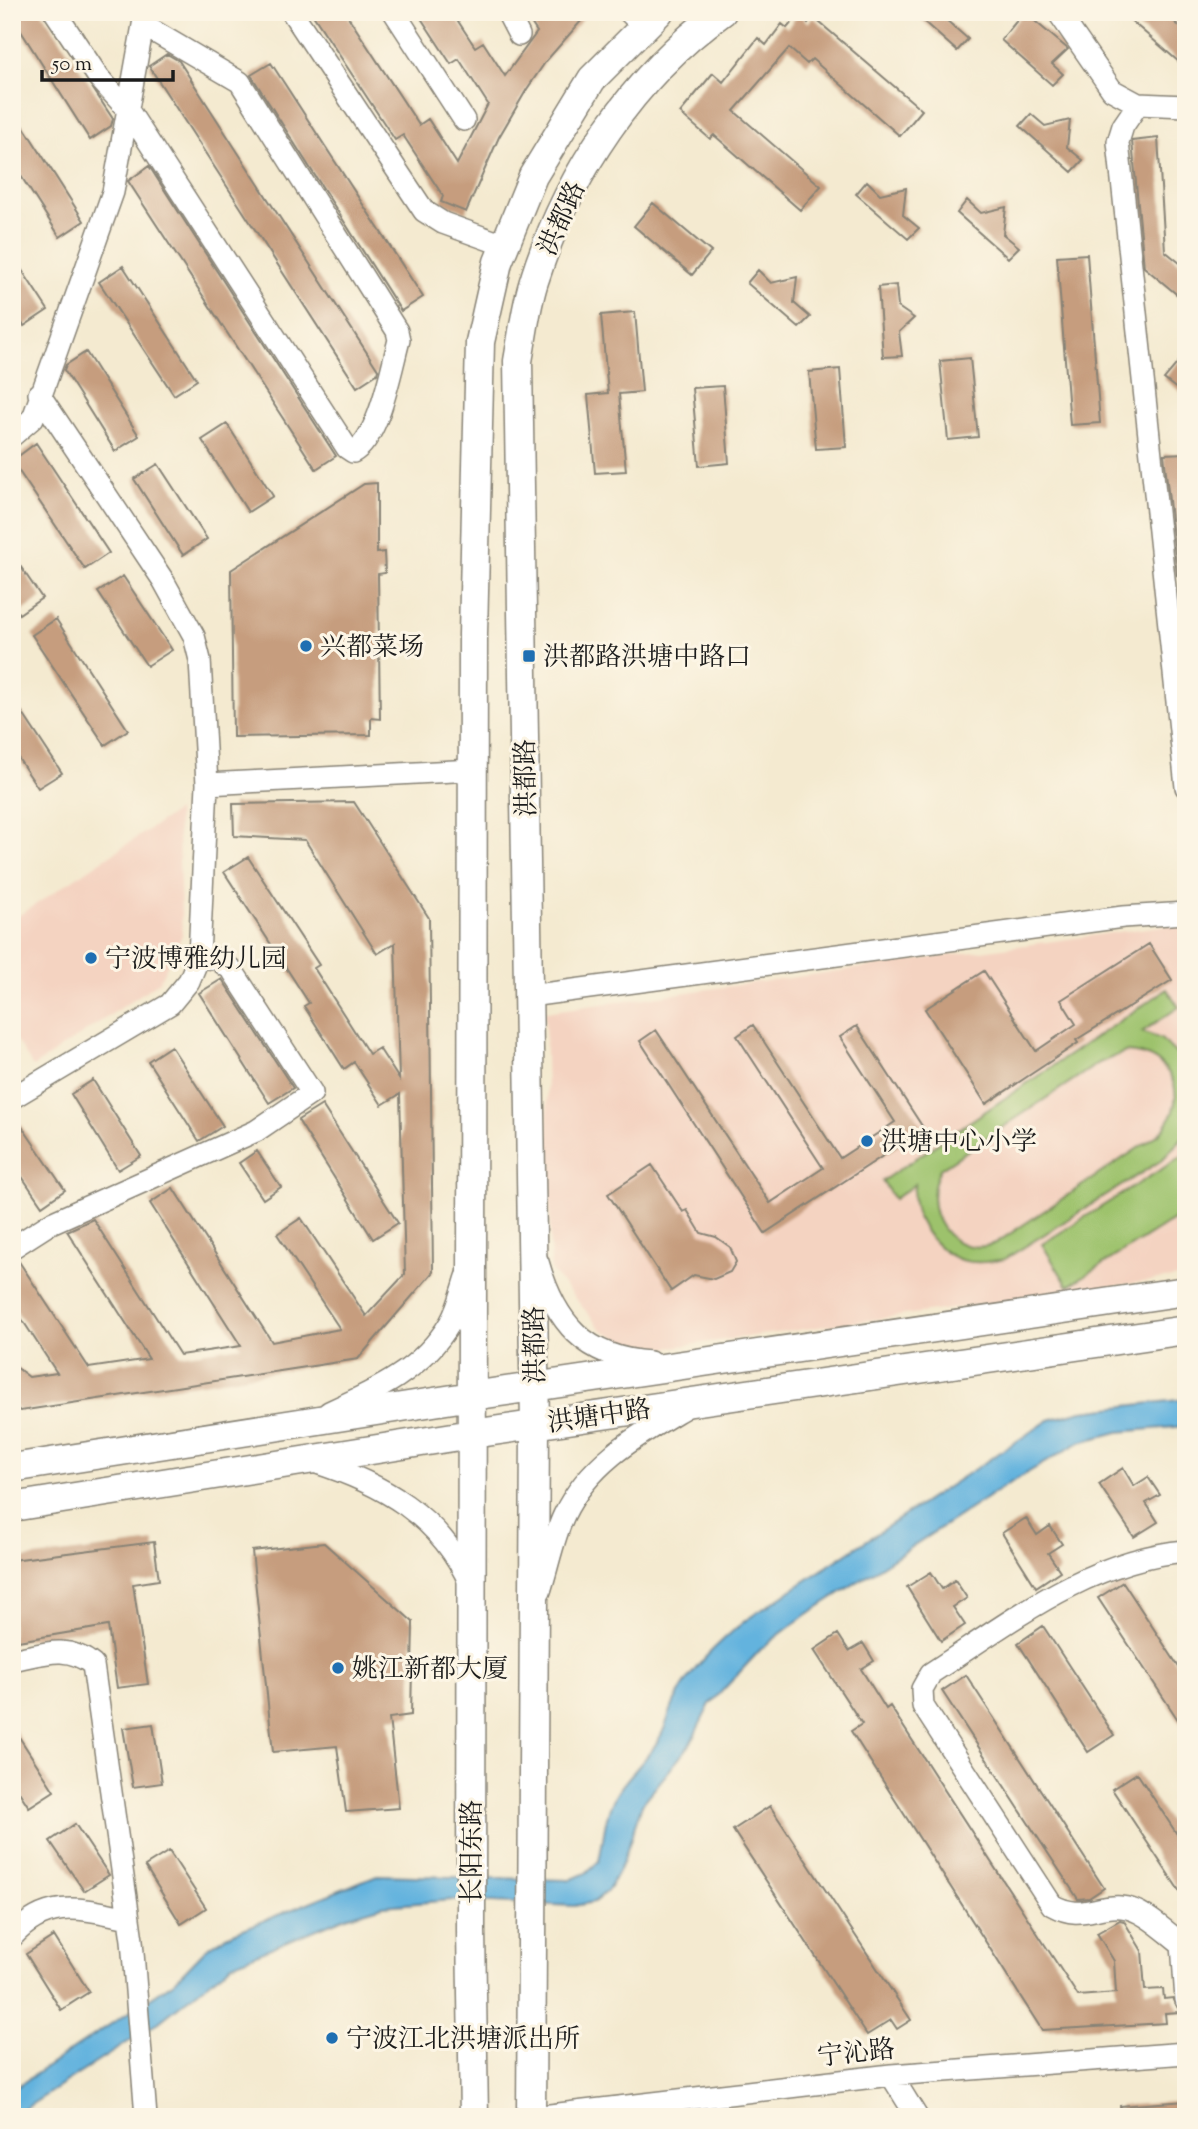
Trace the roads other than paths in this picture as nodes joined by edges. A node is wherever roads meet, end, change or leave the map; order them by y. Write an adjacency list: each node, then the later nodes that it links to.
1 (55, 12): 12 (street)
2 (292, 12): 14 (street)
3 (394, 12): 13 (street)
4 (507, 12): 9 (street)
5 (722, 12): 22 (main road, 洪都路)
6 (1058, 12): 10 (street)
7 (644, 17): 14 (main road, 洪都路)
8 (145, 18): 12 (street); 12 (street)
9 (519, 35)
10 (1138, 104): 11 (street); 19 (street)
11 (1186, 106)
12 (128, 110): 15 (street)
13 (464, 120)
14 (504, 245): 17 (main road, 洪都路)
15 (39, 394): 16 (street); 18 (street)
16 (12, 436)
17 (473, 770): 18 (street); 26 (main road, 洪都路)
18 (207, 784): 21 (street)
19 (1186, 787)
20 (1186, 913): 22 (street)
21 (199, 957): 23 (street); 25 (street)
22 (529, 996): 24 (main road, 洪都路)
23 (12, 1098)
24 (533, 1243): 29 (street); 30 (main road, 洪都路)
25 (12, 1248)
26 (472, 1262): 31 (main road, 洪都路); 33 (street)
27 (1186, 1291): 29 (main road, 洪塘中路)
28 (1186, 1330): 32 (main road, 洪塘中路)
29 (687, 1364): 30 (main road, 洪塘中路)
30 (535, 1387): 31 (main road, 洪塘中路); 34 (main road, 洪都路)
31 (472, 1396): 33 (main road, 洪塘中路); 35 (main road, 洪都路)
32 (696, 1401): 34 (main road, 洪塘中路); 41 (street)
33 (308, 1422): 37 (main road, 洪塘中路)
34 (535, 1425): 35 (main road, 洪塘中路); 41 (main road, 洪都路)
35 (472, 1434): 36 (main road, 洪塘中路); 40 (main road, 洪都路)
36 (309, 1460): 38 (main road, 洪塘中路); 40 (street)
37 (12, 1468)
38 (12, 1507)
39 (1186, 1551): 45 (street)
40 (471, 1587): 50 (main road, 长阳东路)
41 (534, 1610): 51 (main road)
42 (12, 1660): 43 (street)
43 (129, 1918): 44 (street); 49 (street)
44 (12, 1937)
45 (1184, 1941): 46 (street)
46 (1186, 2000)
47 (1186, 2053): 48 (street, 宁沁路)
48 (891, 2075): 51 (street, 宁沁路); 52 (street)
49 (146, 2117)
50 (474, 2117)
51 (532, 2117)
52 (917, 2117)

